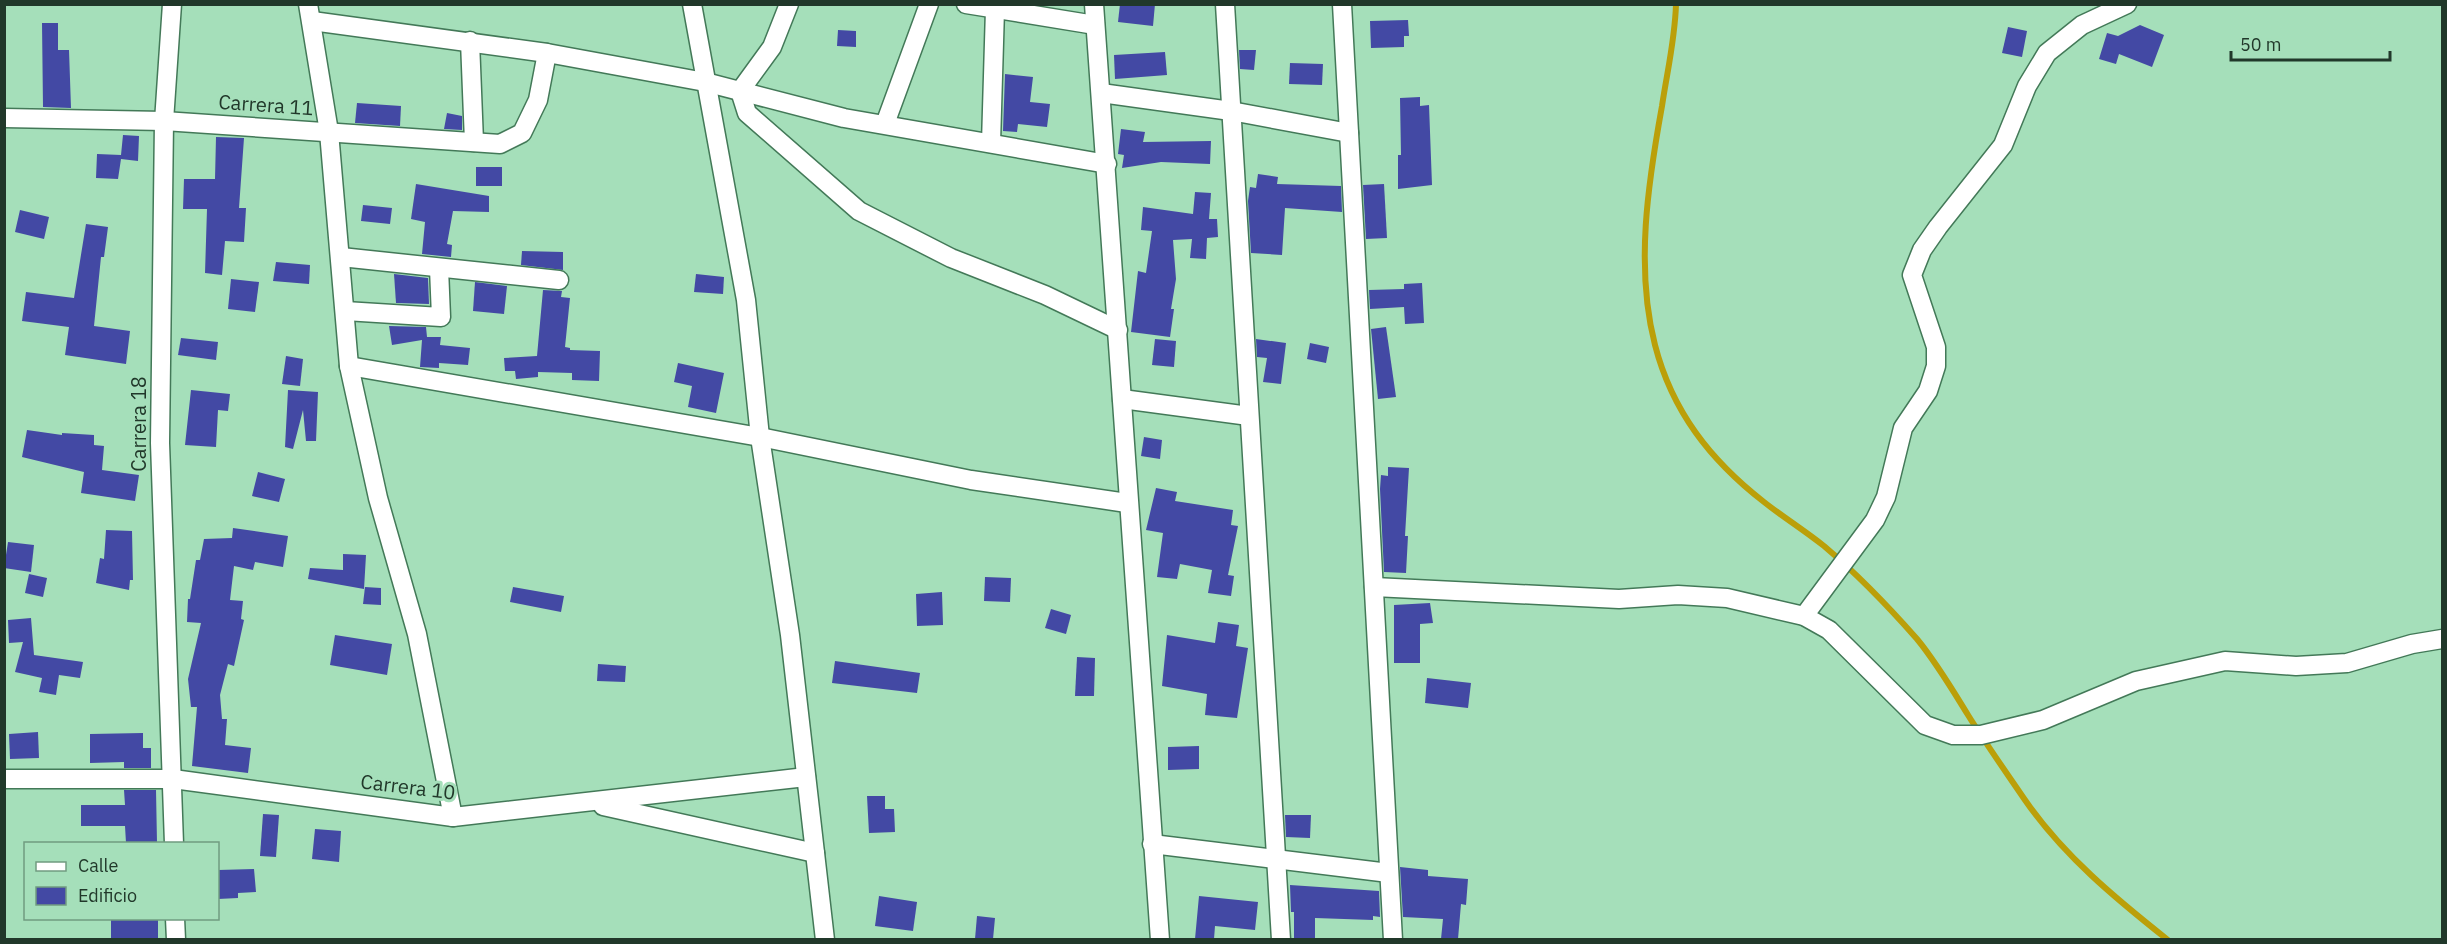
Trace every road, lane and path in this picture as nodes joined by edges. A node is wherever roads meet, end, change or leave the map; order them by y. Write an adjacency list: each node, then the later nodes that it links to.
1 (172, 4): 20 (street, Carrera 18)
2 (693, 4): 15 (street)
3 (789, 4): 16 (street)
4 (929, 4): 21 (street)
5 (966, 4): 10 (street)
6 (1094, 4): 12 (street)
7 (1225, 4): 18 (street)
8 (1342, 4): 23 (street)
9 (2127, 4): 38 (street)
10 (995, 9): 12 (street); 25 (street)
11 (310, 13): 13 (street); 22 (street)
12 (1095, 25): 17 (street)
13 (470, 41): 14 (street); 24 (street)
14 (547, 53): 15 (street); 24 (street, Carrera 11)
15 (705, 82): 16 (street); 35 (street)
16 (740, 91): 21 (street); 31 (street)
17 (1101, 93): 18 (street); 26 (street)
18 (1231, 111): 23 (street); 34 (street)
19 (4, 118): 20 (street, Carrera 11)
20 (164, 121): 22 (street, Carrera 11); 42 (street, Carrera 18)
21 (885, 124): 25 (street)
22 (329, 132): 24 (street, Carrera 11); 27 (street)
23 (1349, 132): 37 (street)
24 (474, 142)
25 (991, 143): 26 (street)
26 (1107, 165): 31 (street)
27 (341, 257): 28 (street); 30 (street)
28 (439, 268): 29 (street); 30 (street)
29 (559, 280)
30 (345, 311): 32 (street)
31 (1118, 330): 33 (street)
32 (349, 366): 35 (street); 44 (street)
33 (1122, 399): 34 (street); 36 (street)
34 (1249, 416): 48 (street)
35 (760, 436): 36 (street); 40 (street)
36 (1127, 503): 46 (street)
37 (1374, 587): 38 (street); 49 (street)
38 (1804, 616): 39 (street)
39 (2442, 639)
40 (806, 777): 43 (street, Carrera 10); 47 (street)
41 (4, 779): 42 (street, Carrera 10)
42 (173, 779): 44 (street, Carrera 10); 45 (street, Carrera 18)
43 (589, 803): 44 (street, Carrera 10); 47 (street)
44 (453, 817)
45 (174, 842)
46 (1152, 844): 48 (street); 53 (street)
47 (815, 853): 52 (street)
48 (1276, 858): 49 (street); 54 (street)
49 (1389, 873): 55 (street)
50 (175, 920): 51 (street)
51 (176, 939)
52 (825, 939)
53 (1160, 939)
54 (1281, 939)
55 (1393, 939)

